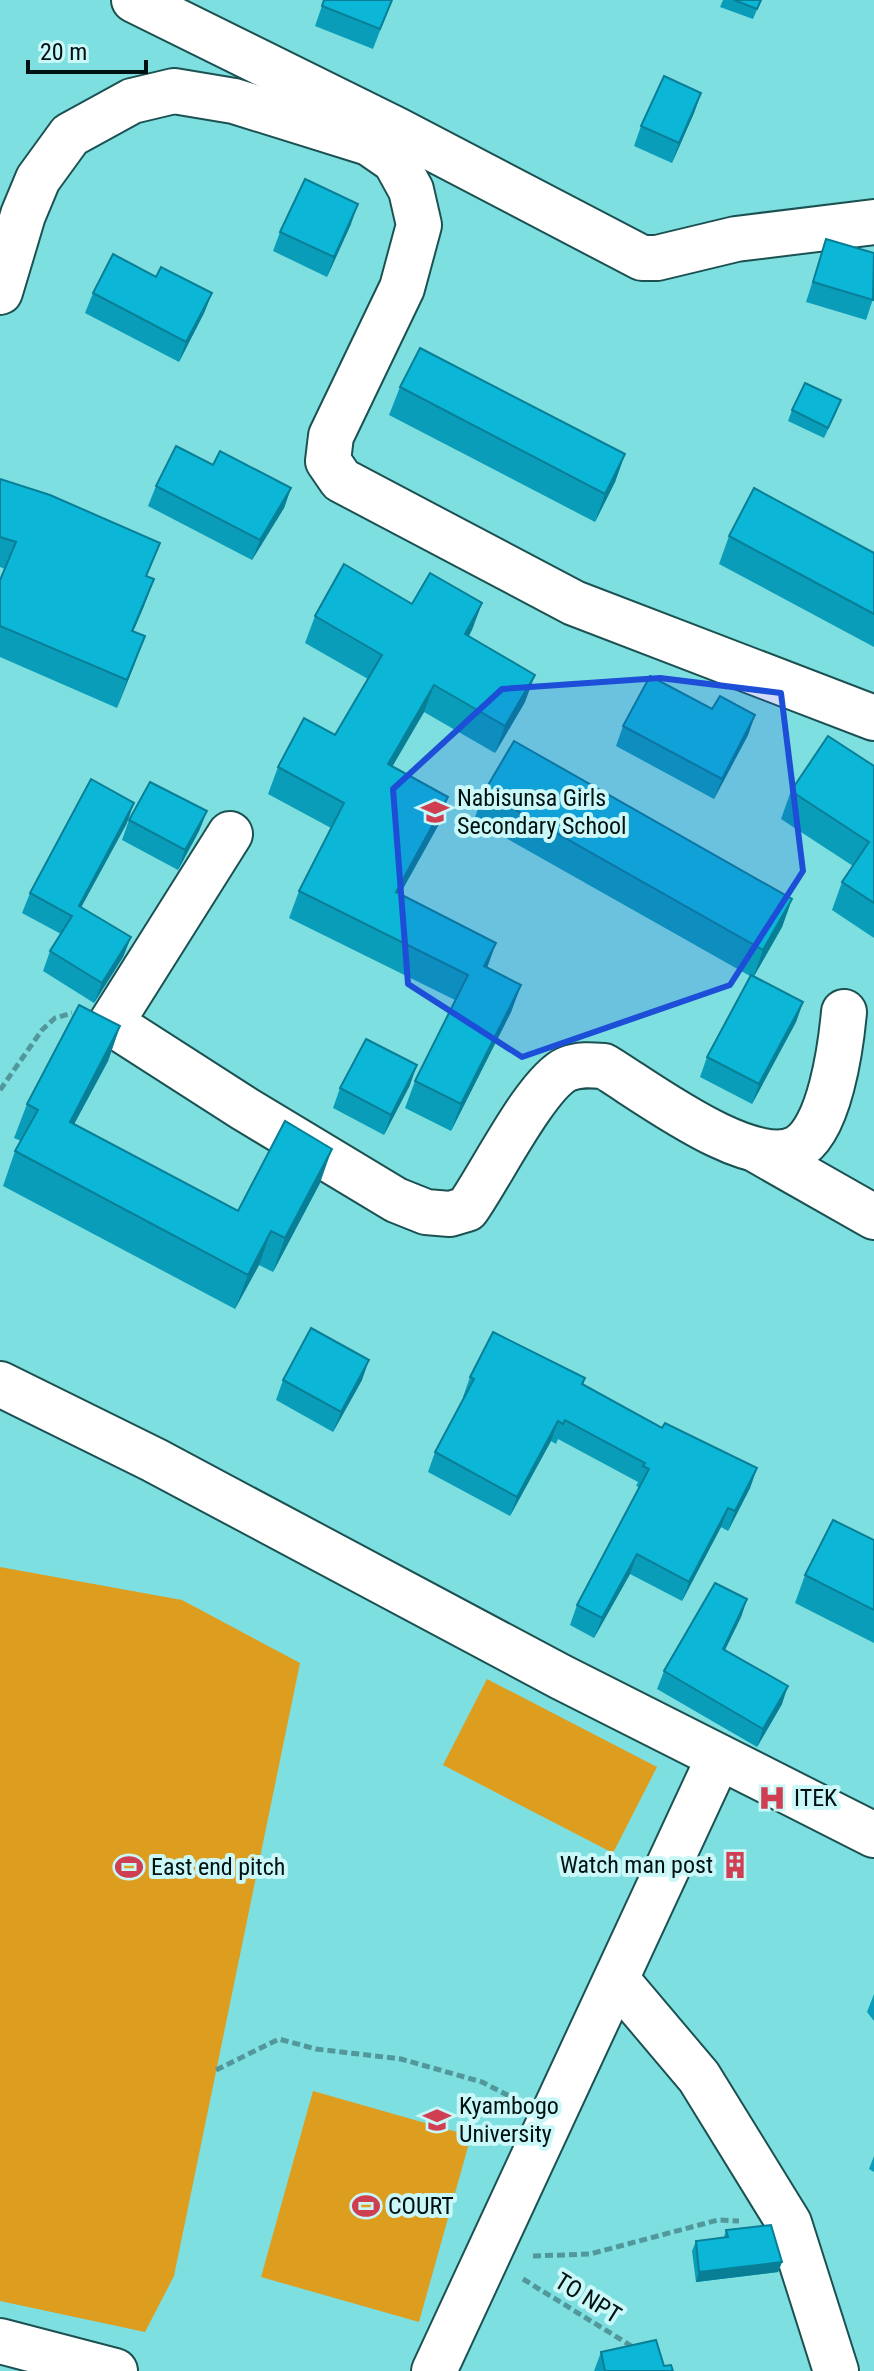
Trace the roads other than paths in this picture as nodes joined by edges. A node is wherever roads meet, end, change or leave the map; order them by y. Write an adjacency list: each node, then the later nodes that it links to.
1 (134, 0): 2 (street)
2 (874, 222)
3 (0, 292): 4 (street)
4 (874, 718)
5 (230, 834): 7 (street)
6 (844, 1012): 7 (street)
7 (758, 1151): 8 (street)
8 (874, 1217)
9 (0, 1384): 10 (street)
10 (719, 1757): 11 (street); 12 (street)
11 (874, 1835)
12 (617, 1980): 15 (street); 16 (street)
13 (0, 2341): 14 (street)
14 (115, 2371)
15 (434, 2371)
16 (836, 2371)

